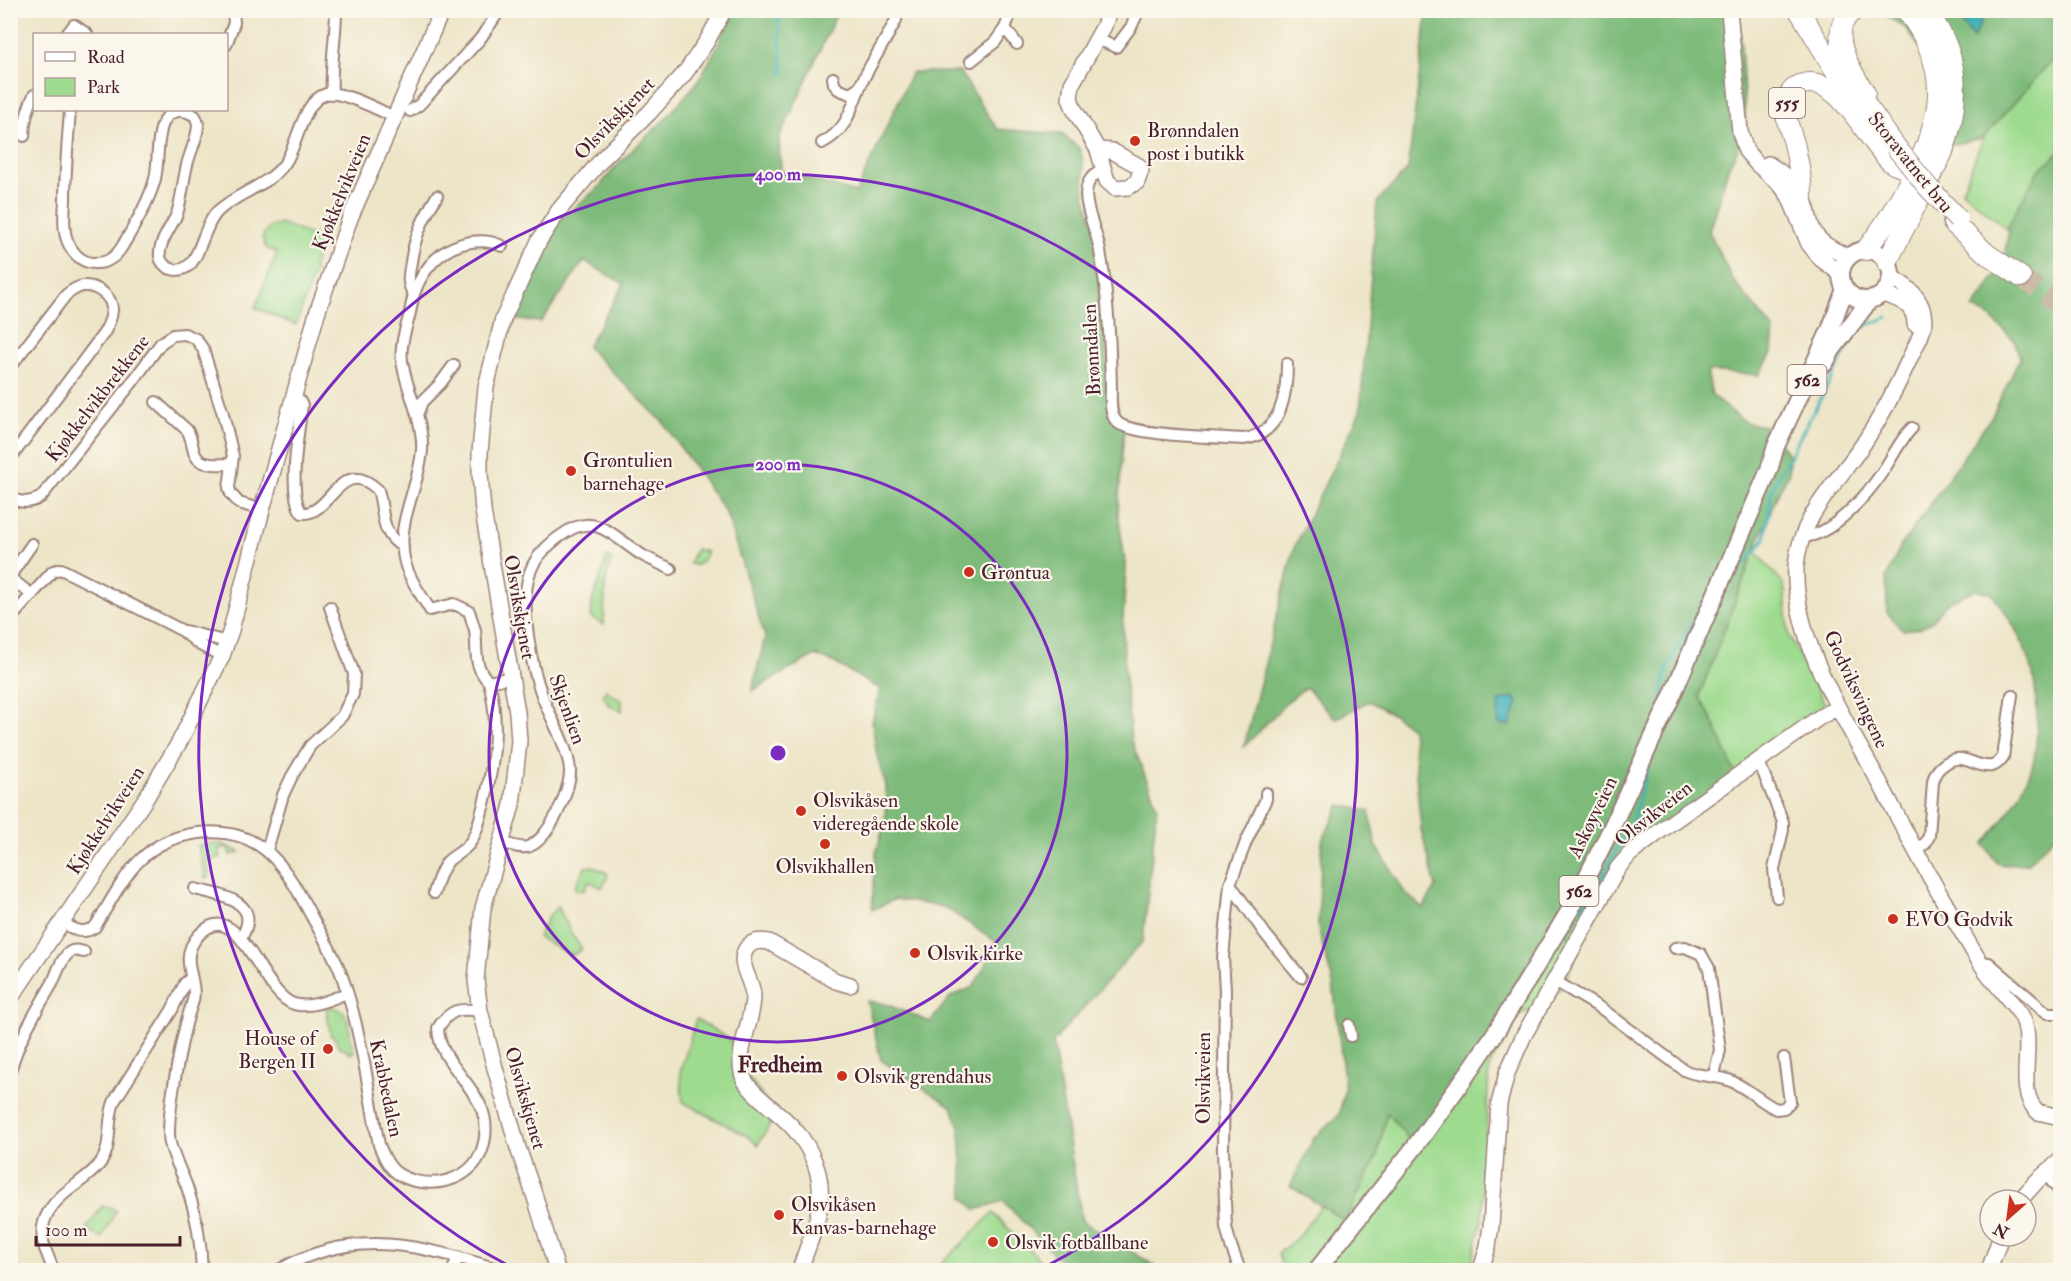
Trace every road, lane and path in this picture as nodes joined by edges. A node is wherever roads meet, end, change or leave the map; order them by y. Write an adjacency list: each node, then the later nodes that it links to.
1 (233, 10): 21 (street)
2 (336, 10): 27 (street)
3 (441, 10): 34 (main road, Kjøkkelvikveien)
4 (500, 10): 33 (street)
5 (724, 10): 72 (main road, Olsvikskjenet)
6 (898, 10): 26 (street)
7 (1012, 10): 17 (street)
8 (1109, 10): 20 (main road)
9 (1139, 10): 20 (street)
10 (1729, 10): 38 (main road)
11 (1799, 10): 29 (highway, 555)
12 (1810, 10): 29 (highway, 555)
13 (1855, 10): 29 (highway, 555)
14 (1893, 10): 22 (highway)
15 (1906, 10): 22 (highway)
16 (1925, 10): 45 (highway)
17 (1005, 28): 23 (street); 24 (street)
18 (68, 33): 19 (street)
19 (86, 33)
20 (1097, 39): 37 (main road)
21 (228, 40)
22 (1925, 40): 44 (highway)
23 (1017, 44)
24 (971, 61)
25 (833, 78): 26 (street)
26 (860, 87): 36 (street)
27 (332, 94): 32 (street); 34 (street)
28 (33, 97): 35 (street)
29 (1863, 108): 41 (highway, 555); 42 (highway, Storavatnet bru / 555); 42 (highway, Storavatnet bru / 555, bridge)
30 (70, 111): 31 (street)
31 (174, 111)
32 (188, 111)
33 (410, 111)
34 (394, 117): 54 (main road, Kjøkkelvikveien)
35 (24, 136)
36 (822, 143)
37 (1098, 150): 39 (main road); 39 (main road)
38 (1744, 156): 41 (main road); 47 (main road)
39 (1104, 170): 51 (street, Brønndalen)
40 (437, 196): 48 (street)
41 (1802, 198): 44 (main road)
42 (1955, 221): 46 (highway, 555)
43 (502, 246): 48 (street)
44 (1857, 254): 45 (main road); 47 (main road, 562)
45 (1889, 269): 49 (main road, 562); 50 (main road, Godviksvingene)
46 (2021, 277)
47 (1843, 282): 49 (main road); 60 (main road, Askøyveien / 562)
48 (414, 294): 56 (street)
49 (1876, 297): 50 (main road, Godviksvingene); 60 (main road, Askøyveien / 562)
50 (1914, 348): 63 (main road, Godviksvingene)
51 (1287, 364)
52 (454, 365): 56 (street)
53 (10, 367): 58 (street, Kjøkkelvikbrekkene)
54 (293, 396): 62 (main road, Kjøkkelvikveien); 65 (street)
55 (156, 402): 59 (street)
56 (417, 415): 65 (street)
57 (1911, 428): 63 (street)
58 (10, 459)
59 (232, 464): 61 (street, Kjøkkelvikbrekkene); 62 (street, Kjøkkelvikbrekkene)
60 (1769, 470): 116 (main road, Askøyveien / 562)
61 (10, 497)
62 (262, 510): 71 (main road, Kjøkkelvikveien)
63 (1802, 537): 75 (main road, Godviksvingene)
64 (32, 544): 67 (street)
65 (403, 547): 73 (street)
66 (671, 569): 78 (street, Skjenlien)
67 (10, 577): 68 (street)
68 (32, 595): 70 (street); 71 (street)
69 (330, 607): 80 (street)
70 (10, 619)
71 (224, 649): 85 (main road, Kjøkkelvikveien)
72 (511, 677): 73 (street); 78 (main road, Olsvikskjenet)
73 (489, 682): 83 (street)
74 (2012, 695): 79 (street)
75 (1838, 707): 76 (main road, Olsvikveien); 79 (main road, Godviksvingene)
76 (1761, 758): 84 (street); 92 (main road, Olsvikveien)
77 (1266, 793): 81 (street, Olsvikveien)
78 (501, 842): 96 (main road, Olsvikskjenet)
79 (1914, 848): 89 (main road, Godviksvingene)
80 (267, 850): 85 (street, Krabbedalen); 94 (street, Krabbedalen)
81 (1230, 884): 90 (street); 115 (street, Olsvikveien)
82 (195, 889): 86 (street)
83 (434, 893)
84 (1777, 897)
85 (63, 923): 95 (main road, Kjøkkelvikveien)
86 (241, 938): 91 (street); 94 (street)
87 (1675, 948): 100 (street)
88 (84, 951): 99 (street)
89 (1980, 962): 97 (street, Godviksvingene); 101 (main road, Godviksvingene)
90 (1301, 977)
91 (191, 978): 108 (street); 109 (street)
92 (1555, 981): 100 (street); 117 (main road, Olsvikveien)
93 (850, 985): 114 (main road)
94 (346, 993): 96 (street, Krabbedalen)
95 (10, 999)
96 (480, 1011): 113 (main road, Olsvikskjenet)
97 (2061, 1013)
98 (1784, 1058): 100 (street)
99 (10, 1071)
100 (1714, 1075)
101 (2061, 1117)
102 (2061, 1161): 103 (main road)
103 (2045, 1174): 104 (main road); 105 (street)
104 (2032, 1188)
105 (2061, 1191)
106 (1997, 1248): 118 (main road)
107 (458, 1257): 110 (street); 111 (street); 112 (street)
108 (53, 1270)
109 (202, 1270)
110 (281, 1270)
111 (453, 1270)
112 (501, 1270)
113 (557, 1270)
114 (800, 1270)
115 (1240, 1270)
116 (1317, 1270)
117 (1480, 1270)
118 (1989, 1270)

